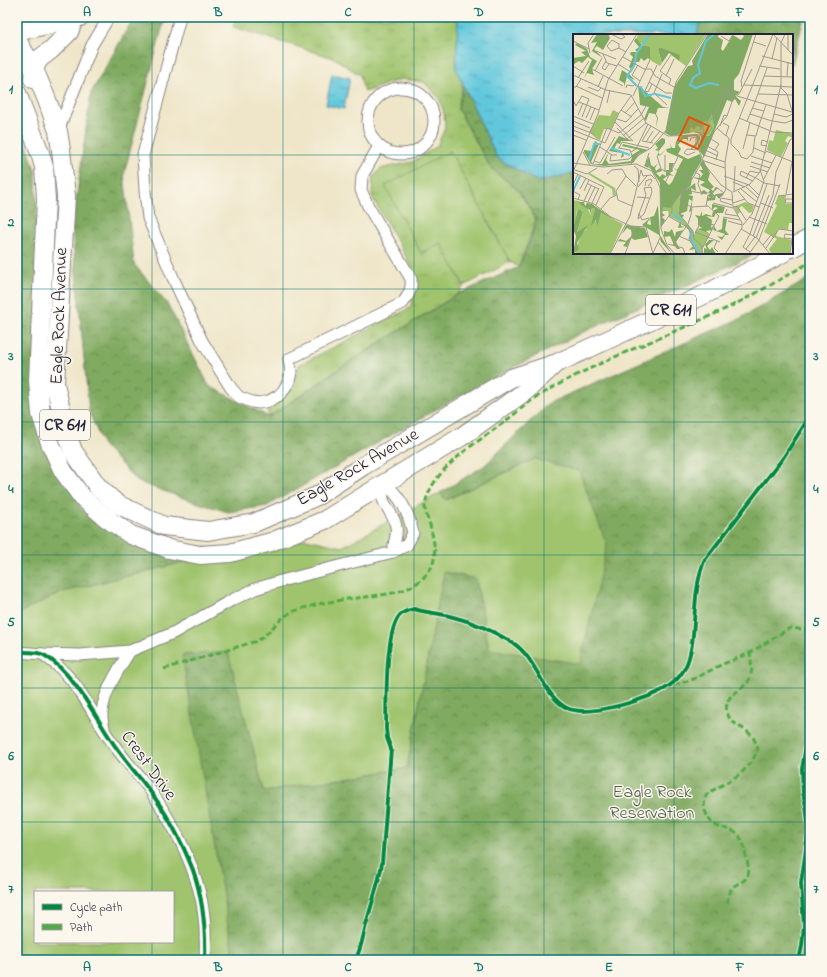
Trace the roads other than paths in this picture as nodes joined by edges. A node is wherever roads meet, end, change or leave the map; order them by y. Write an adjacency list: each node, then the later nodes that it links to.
1 (109, 17): 8 (street)
2 (180, 17): 9 (street)
3 (77, 18): 4 (main road); 6 (main road)
4 (17, 30)
5 (17, 40): 6 (main road, Eagle Rock Avenue / CR 611)
6 (34, 69): 8 (main road, Eagle Rock Avenue / CR 611); 10 (main road)
7 (17, 93): 10 (main road, Eagle Rock Avenue / CR 611)
8 (58, 131): 16 (main road, Eagle Rock Avenue / CR 611)
9 (379, 146): 9 (street)
10 (40, 153): 17 (main road, Eagle Rock Avenue / CR 611)
11 (810, 238): 12 (main road)
12 (793, 247)
13 (781, 254): 14 (main road, Eagle Rock Avenue / CR 611)
14 (557, 362): 15 (main road, Eagle Rock Avenue / CR 611); 17 (main road, Eagle Rock Avenue / CR 611)
15 (454, 412): 16 (main road, Eagle Rock Avenue / CR 611); 17 (main road)
16 (363, 466): 17 (main road)
17 (385, 483): 18 (street); 18 (street)
18 (393, 552): 19 (street)
19 (130, 651): 21 (street); 22 (street, Crest Drive)
20 (17, 652): 21 (street)
21 (43, 654): 22 (street, Crest Drive)
22 (106, 731): 23 (street, Crest Drive)
23 (205, 960)

